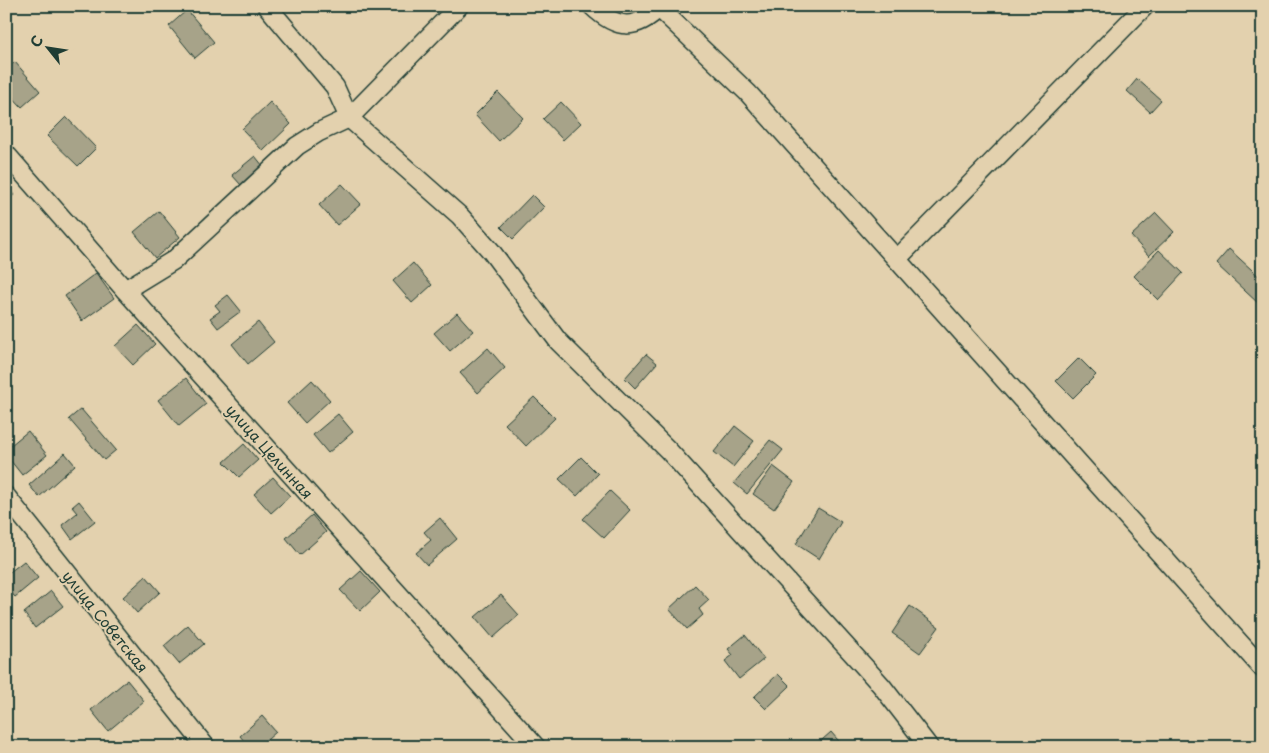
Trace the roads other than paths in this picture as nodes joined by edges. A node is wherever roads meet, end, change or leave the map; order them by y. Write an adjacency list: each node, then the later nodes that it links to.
1 (266, 6): 6 (street)
2 (459, 6): 6 (street)
3 (592, 6): 5 (street)
4 (1145, 6): 8 (street)
5 (659, 7): 8 (street)
6 (349, 118): 9 (street); 14 (street)
7 (6, 154): 9 (street, улица Целинная)
8 (897, 259): 11 (street)
9 (125, 290): 13 (street, улица Целинная)
10 (6, 496): 12 (street, улица Советская)
11 (1263, 668)
12 (206, 747)
13 (536, 747)
14 (929, 747)

